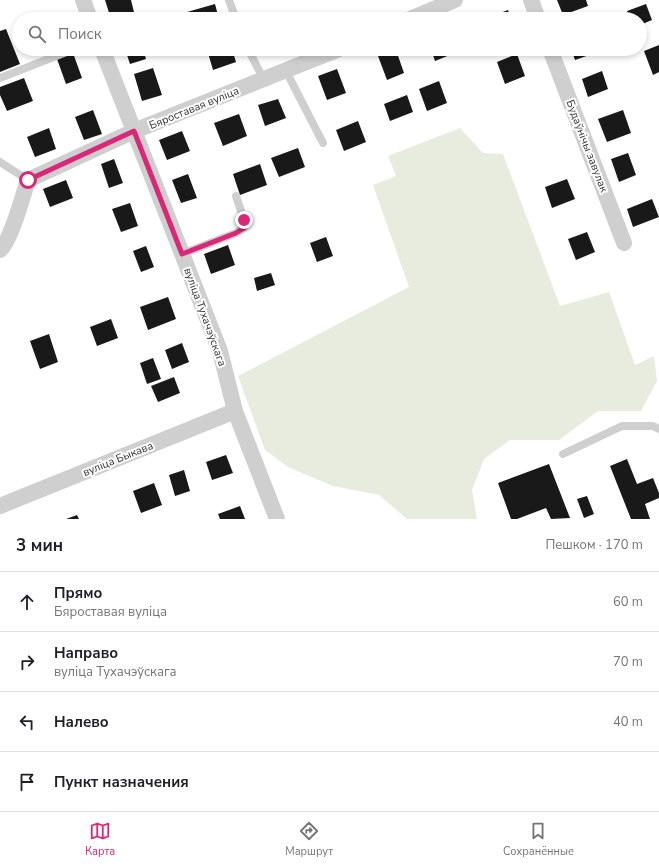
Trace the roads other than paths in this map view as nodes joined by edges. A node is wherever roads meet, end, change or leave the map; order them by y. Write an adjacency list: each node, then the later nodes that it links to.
1 (83, 0): 5 (street)
2 (229, 0): 6 (lane)
3 (455, 0): 7 (street)
4 (531, 0): 8 (street)
5 (87, 12)
6 (233, 12)
7 (427, 12)
8 (535, 12)
9 (56, 56): 15 (lane)
10 (105, 56): 17 (street, вуліца Тухачэўскага)
11 (252, 56): 16 (lane)
12 (322, 56): 14 (street, Бяроставая вуліца)
13 (553, 56): 22 (street, Будаўнічы завулак)
14 (286, 71): 16 (street, Бяроставая вуліца); 18 (lane)
15 (0, 78)
16 (264, 80): 17 (street, Бяроставая вуліца)
17 (134, 131): 20 (street, Бяроставая вуліца); 24 (street, вуліца Тухачэўскага)
18 (323, 143)
19 (0, 162): 20 (lane)
20 (28, 180): 23 (street)
21 (236, 196): 24 (lane)
22 (624, 243)
23 (0, 250)
24 (182, 254): 25 (street, вуліца Тухачэўскага)
25 (236, 411): 28 (street, вуліца Быкава); 29 (street, вуліца Тухачэўскага)
26 (659, 429): 27 (lane)
27 (563, 454)
28 (0, 506)
29 (277, 519)

